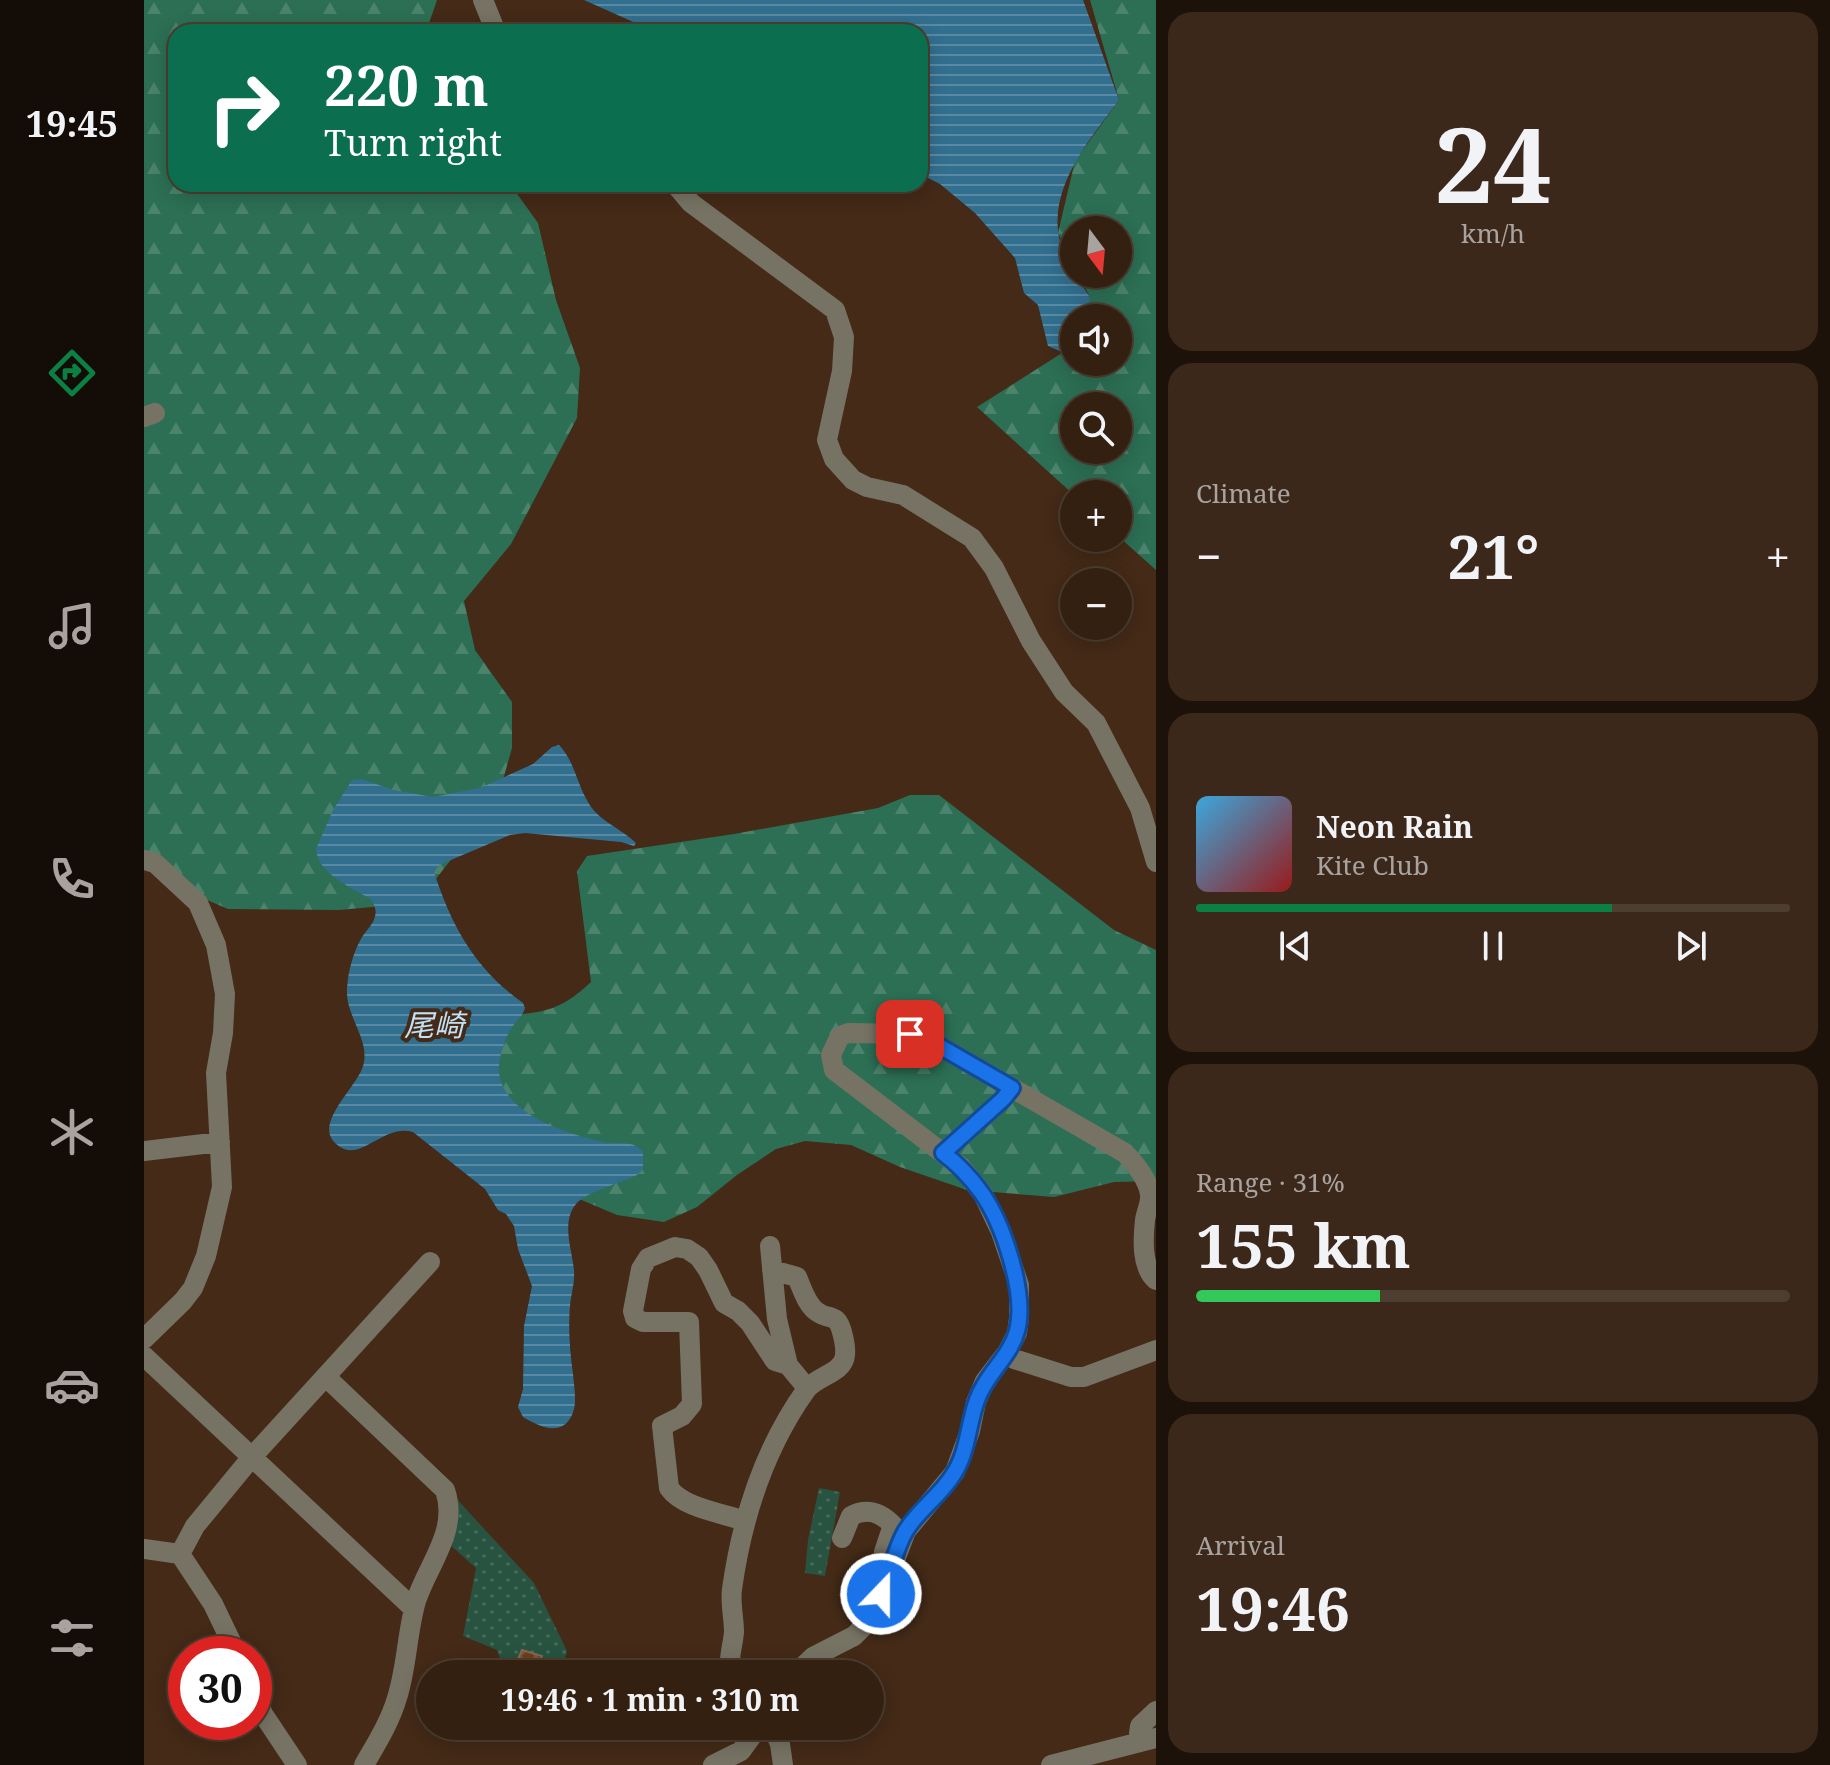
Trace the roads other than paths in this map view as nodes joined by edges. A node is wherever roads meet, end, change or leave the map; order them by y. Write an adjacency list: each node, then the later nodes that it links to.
1 (483, 0): 2 (street)
2 (493, 24)
3 (682, 192): 5 (street)
4 (144, 860): 7 (street)
5 (1156, 862)
6 (1012, 1088): 9 (street); 9 (street); 13 (street)
7 (220, 1142): 8 (street); 16 (street)
8 (144, 1151)
9 (943, 1153): 15 (street)
10 (770, 1246): 12 (street)
11 (430, 1262): 18 (street)
12 (772, 1270): 17 (street); 19 (street)
13 (1156, 1280)
14 (1156, 1350): 15 (street)
15 (1008, 1351): 25 (street)
16 (144, 1353): 20 (street)
17 (788, 1365): 19 (street); 21 (street)
18 (326, 1377): 20 (street); 26 (street)
19 (807, 1388): 21 (street)
20 (251, 1458): 24 (street); 26 (street)
21 (745, 1521): 28 (street)
22 (842, 1538): 25 (street)
23 (144, 1549): 24 (street)
24 (180, 1554): 27 (street)
25 (881, 1594): 29 (street)
26 (414, 1609): 36 (street)
27 (228, 1636)
28 (730, 1660)
29 (810, 1660)
30 (1156, 1711): 34 (street)
31 (272, 1728): 35 (street)
32 (749, 1740): 37 (street)
33 (778, 1740): 38 (street)
34 (1147, 1740): 39 (street)
35 (297, 1765)
36 (364, 1765)
37 (713, 1765)
38 (783, 1765)
39 (1051, 1765)

